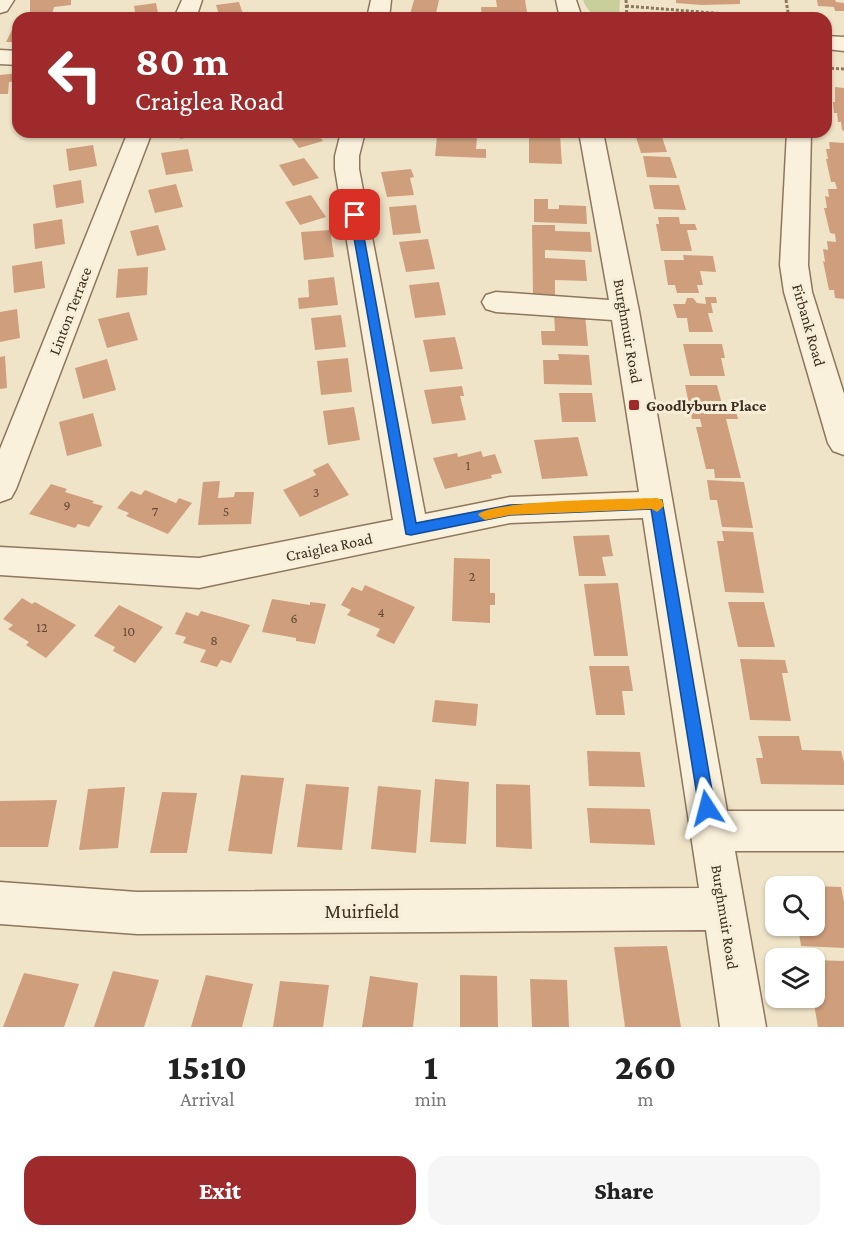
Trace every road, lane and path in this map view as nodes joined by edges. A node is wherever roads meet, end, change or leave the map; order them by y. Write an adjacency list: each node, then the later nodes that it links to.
1 (4, 0): 4 (street)
2 (626, 0): 3 (path)
3 (626, 6): 5 (path); 6 (path)
4 (0, 7)
5 (626, 12)
6 (700, 12)
7 (138, 138): 14 (street, Linton Terrace)
8 (352, 138): 16 (street)
9 (592, 138): 12 (street, Burghmuir Road)
10 (799, 138): 13 (street, Firbank Road)
11 (496, 302): 12 (street)
12 (625, 311): 15 (street, Burghmuir Road)
13 (844, 443)
14 (0, 489)
15 (657, 504): 16 (street, Craiglea Road); 18 (street, Burghmuir Road)
16 (411, 530): 17 (street, Craiglea Road)
17 (0, 561)
18 (711, 831): 19 (street); 21 (street, Burghmuir Road)
19 (844, 831)
20 (0, 903): 21 (street, Muirfield)
21 (725, 909): 22 (street, Burghmuir Road)
22 (743, 1027)

